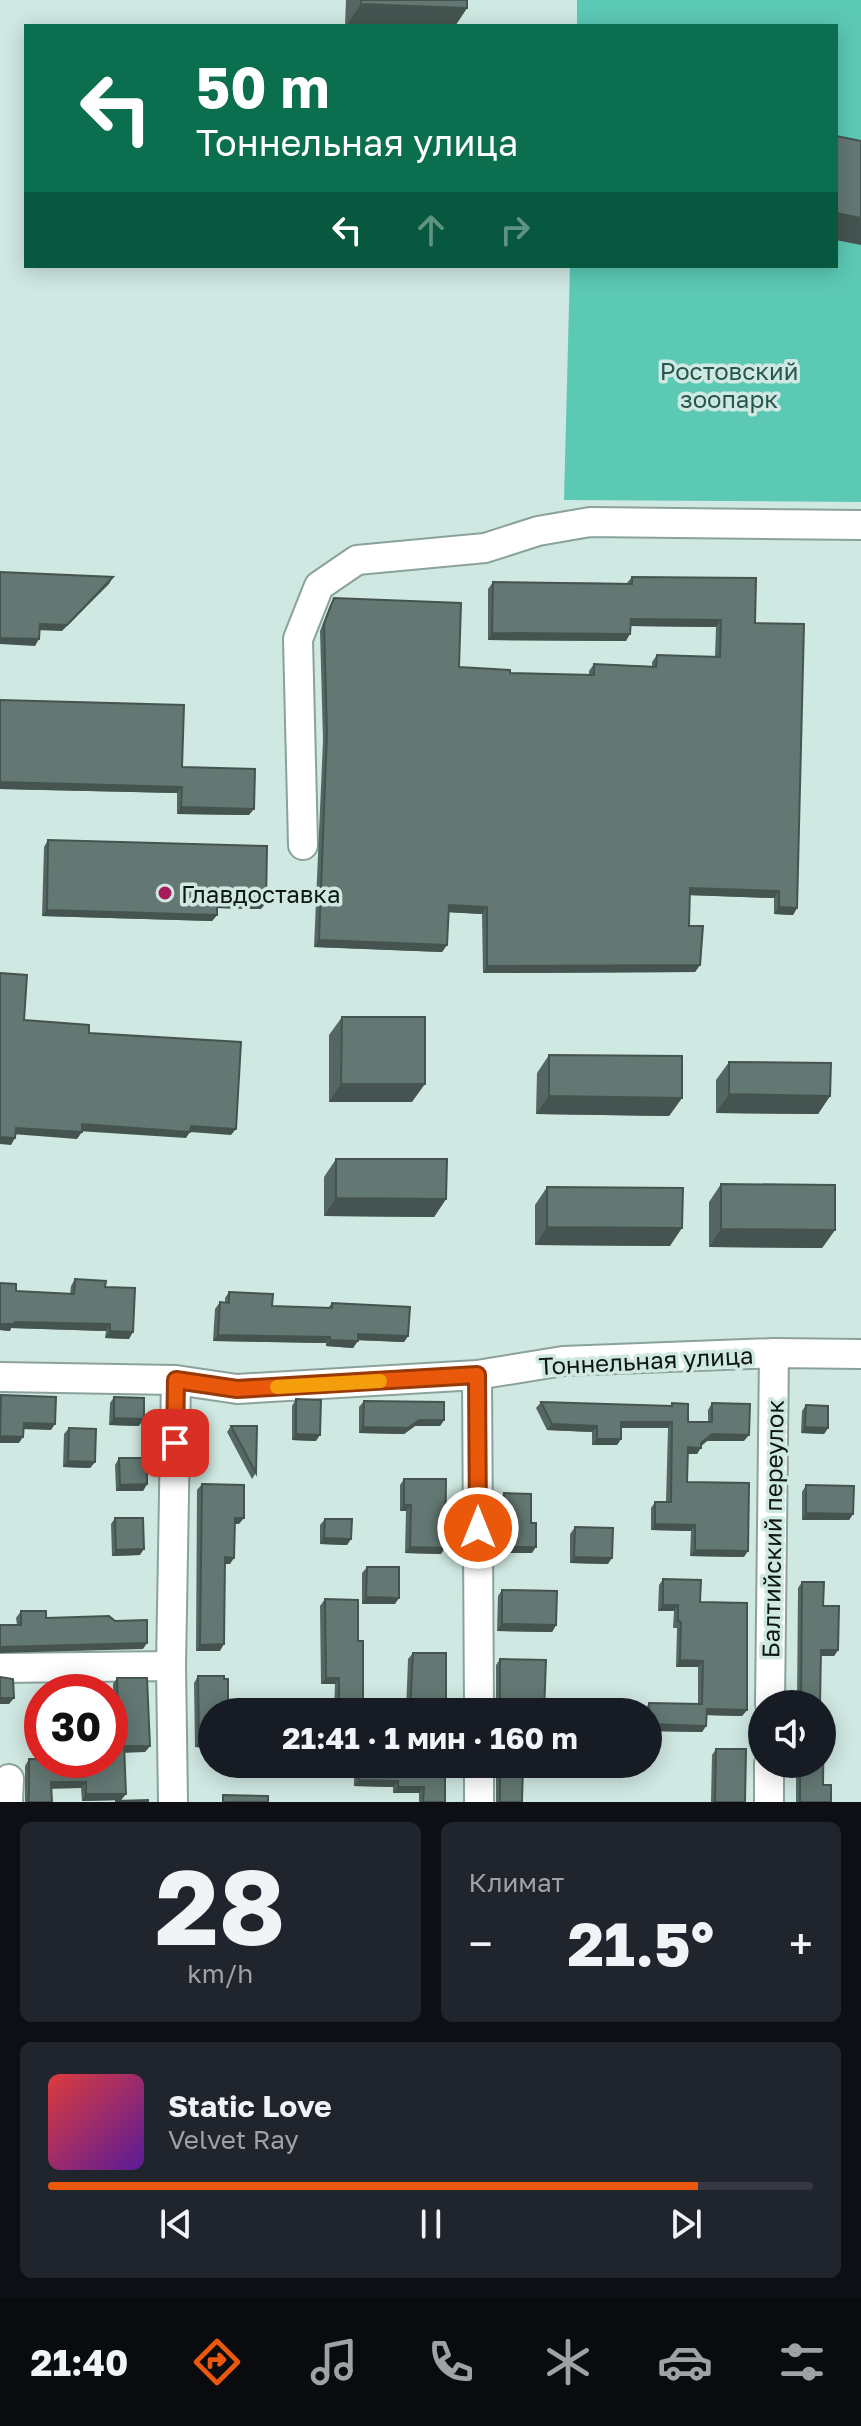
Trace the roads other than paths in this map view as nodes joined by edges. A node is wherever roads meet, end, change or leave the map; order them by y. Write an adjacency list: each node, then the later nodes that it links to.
1 (861, 525): 2 (street)
2 (303, 845)
3 (774, 1353): 4 (street, Тоннельная улица); 5 (street, Тоннельная улица); 10 (street, Балтийский переулок)
4 (861, 1354)
5 (477, 1375): 7 (street, Тоннельная улица); 11 (street)
6 (0, 1377): 7 (street, Тоннельная улица)
7 (176, 1380): 8 (street)
8 (171, 1666): 9 (street); 14 (street)
9 (0, 1668)
10 (770, 1690)
11 (479, 1698)
12 (479, 1778): 15 (street)
13 (769, 1778): 16 (street)
14 (173, 1802)
15 (479, 1802)
16 (769, 1802)

